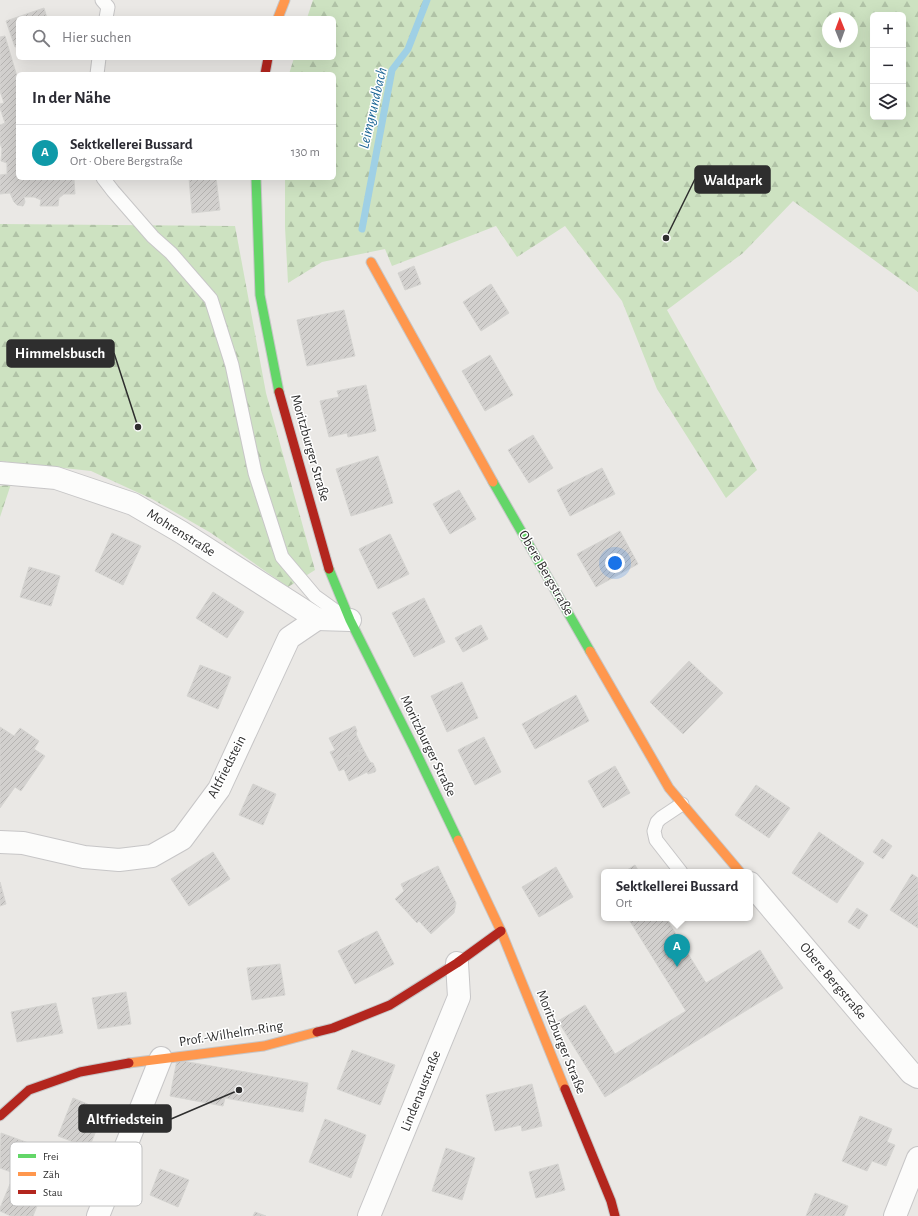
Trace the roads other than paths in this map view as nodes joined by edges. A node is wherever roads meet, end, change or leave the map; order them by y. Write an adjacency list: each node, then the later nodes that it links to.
1 (102, 0): 3 (lane)
2 (285, 0): 4 (street)
3 (106, 16)
4 (279, 16)
5 (99, 60): 7 (lane)
6 (268, 60): 8 (street)
7 (97, 72)
8 (265, 72)
9 (105, 180): 14 (lane)
10 (256, 180): 14 (street, Moritzburger Straße)
11 (371, 262): 15 (street, Obere Bergstraße)
12 (0, 473): 13 (street, Mohrenstraße)
13 (317, 619): 14 (street); 16 (street, Altfriedstein)
14 (350, 620): 20 (street, Moritzburger Straße)
15 (682, 804): 17 (lane); 18 (street, Obere Bergstraße)
16 (0, 842)
17 (679, 869)
18 (737, 869)
19 (753, 887): 23 (street, Obere Bergstraße)
20 (501, 931): 21 (street, Prof.-Wilhelm-Ring); 30 (street, Moritzburger Straße)
21 (457, 963): 22 (street, Prof.-Wilhelm-Ring); 29 (street, Lindenaustraße)
22 (161, 1058): 24 (street, Prof.-Wilhelm-Ring); 25 (street)
23 (918, 1077)
24 (0, 1116)
25 (128, 1142)
26 (918, 1158): 31 (street)
27 (102, 1206): 28 (street)
28 (98, 1216)
29 (369, 1216)
30 (615, 1216)
31 (895, 1216)

